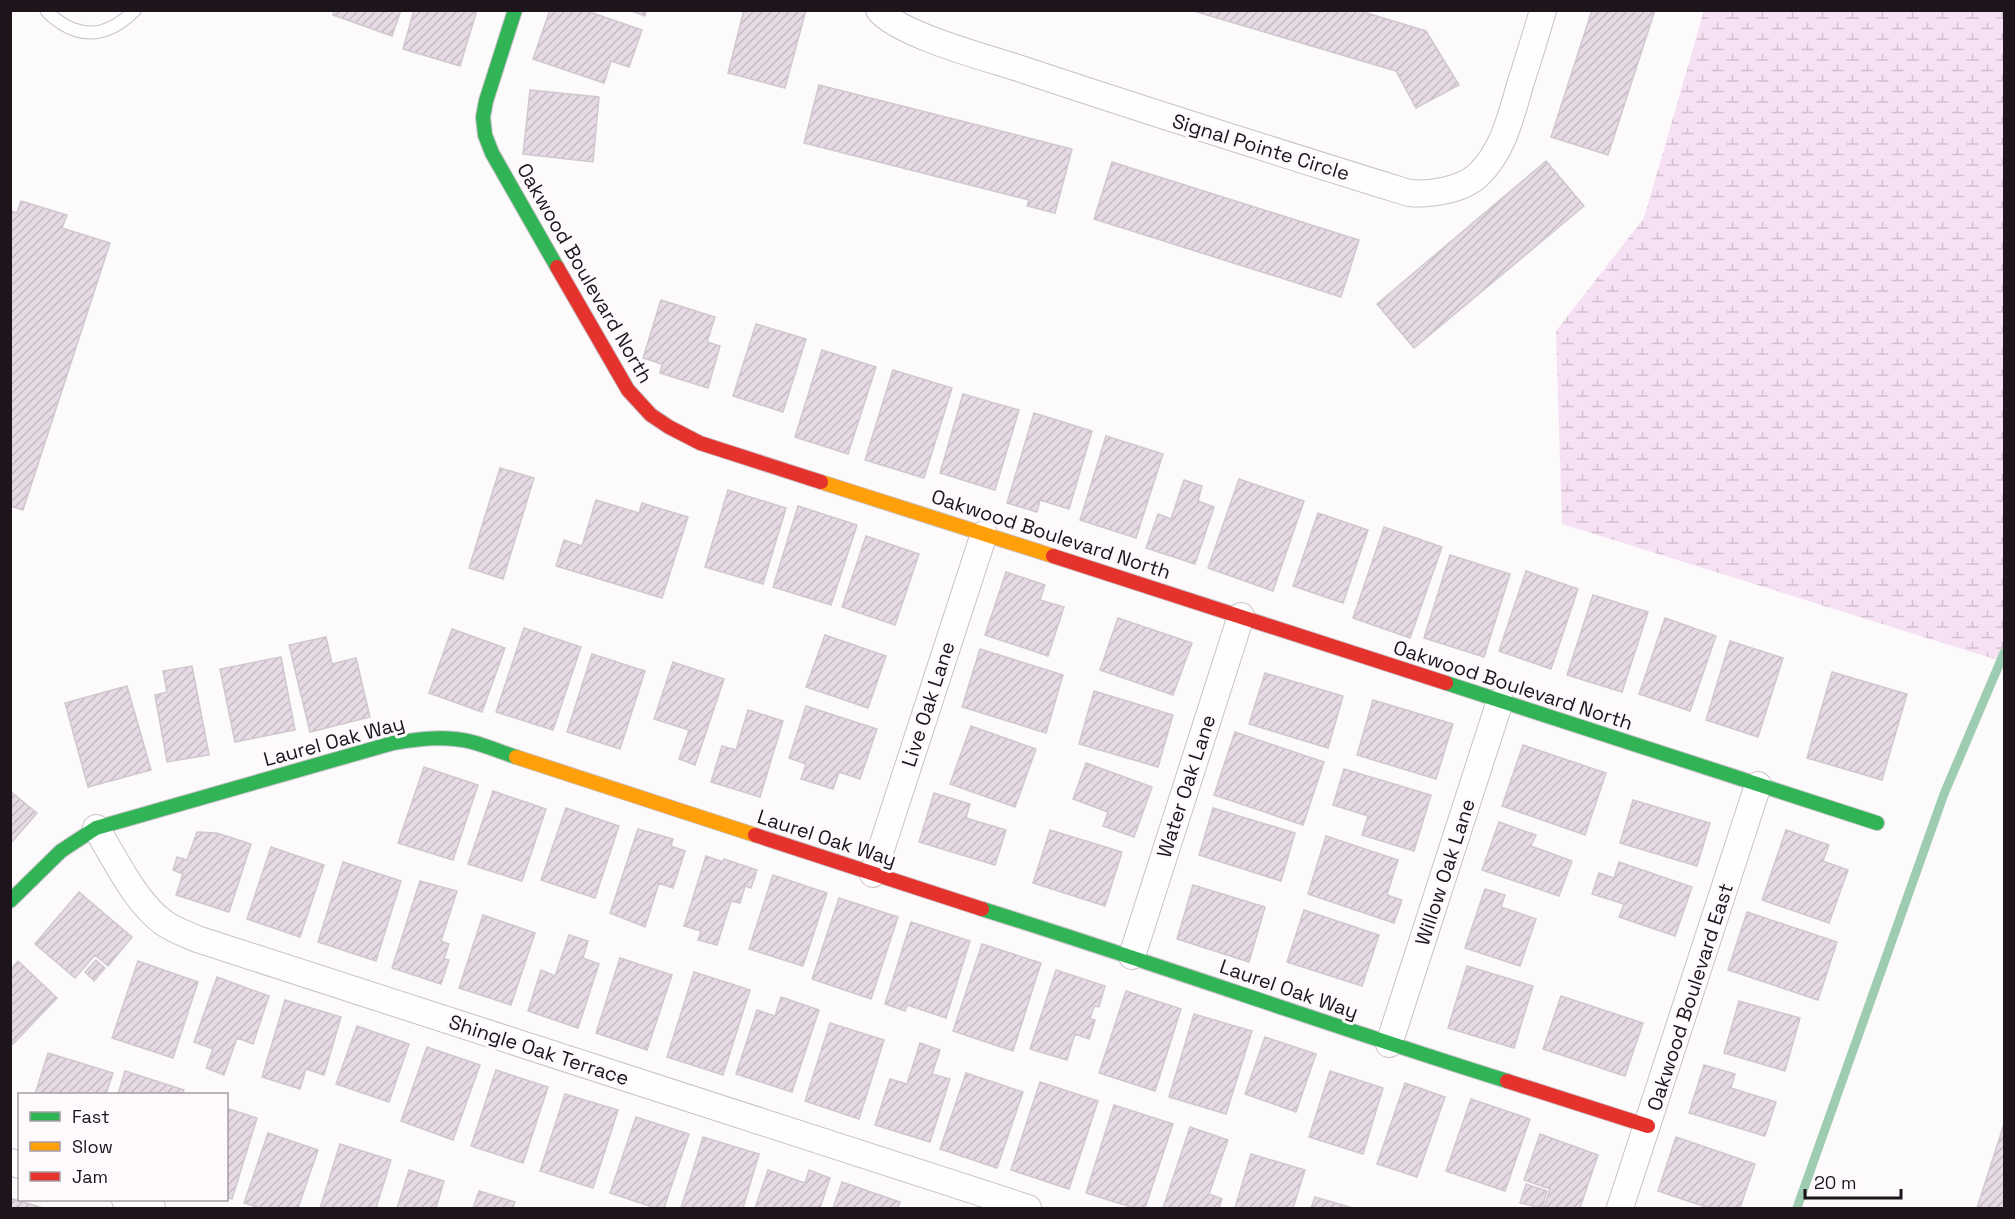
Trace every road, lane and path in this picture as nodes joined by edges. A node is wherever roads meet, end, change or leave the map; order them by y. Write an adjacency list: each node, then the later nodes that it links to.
1 (46, 10): 2 (lane)
2 (135, 10)
3 (515, 10): 6 (street, Oakwood Boulevard North)
4 (879, 10): 5 (street, Signal Pointe Circle)
5 (1543, 10)
6 (984, 534): 7 (street, Oakwood Boulevard North); 12 (street, Live Oak Lane)
7 (1241, 616): 8 (street, Oakwood Boulevard North); 14 (street, Water Oak Lane)
8 (1500, 701): 9 (street, Oakwood Boulevard North); 15 (street, Willow Oak Lane)
9 (1758, 785): 10 (street, Oakwood Boulevard North); 16 (street, Oakwood Boulevard East)
10 (1877, 823)
11 (96, 828): 12 (street, Laurel Oak Way); 13 (street, Laurel Oak Way); 19 (street, Shingle Oak Terrace)
12 (873, 874): 14 (street, Laurel Oak Way)
13 (10, 901)
14 (1131, 956): 15 (street, Laurel Oak Way)
15 (1389, 1044): 16 (street, Laurel Oak Way)
16 (1648, 1126): 20 (street, Oakwood Boulevard East)
17 (128, 1201): 18 (street)
18 (152, 1209)
19 (1028, 1209)
20 (1620, 1209)

